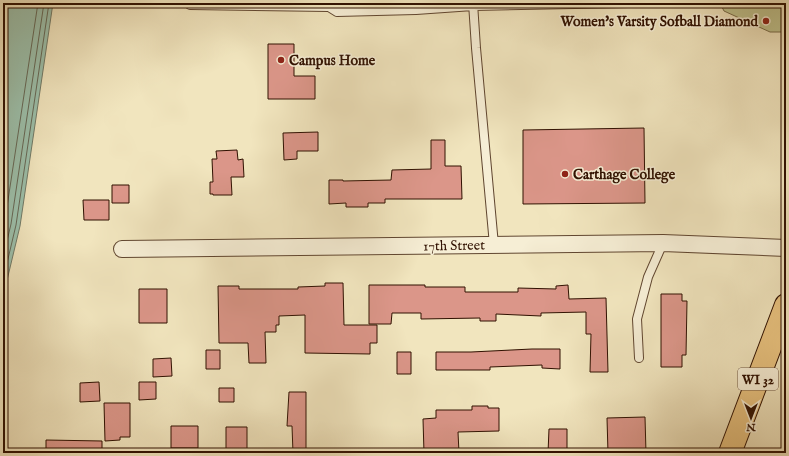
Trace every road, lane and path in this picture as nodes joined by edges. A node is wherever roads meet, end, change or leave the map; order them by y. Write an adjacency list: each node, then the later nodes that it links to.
1 (628, 3): 2 (lane)
2 (473, 4): 4 (lane); 6 (lane)
3 (190, 5): 4 (lane)
4 (329, 5)
5 (663, 242): 6 (street, 17th Street); 7 (street, 17th Street); 10 (lane)
6 (494, 245): 8 (street, 17th Street)
7 (786, 248)
8 (122, 249)
9 (786, 305): 11 (main road, WI 32)
10 (638, 358)
11 (730, 453)

